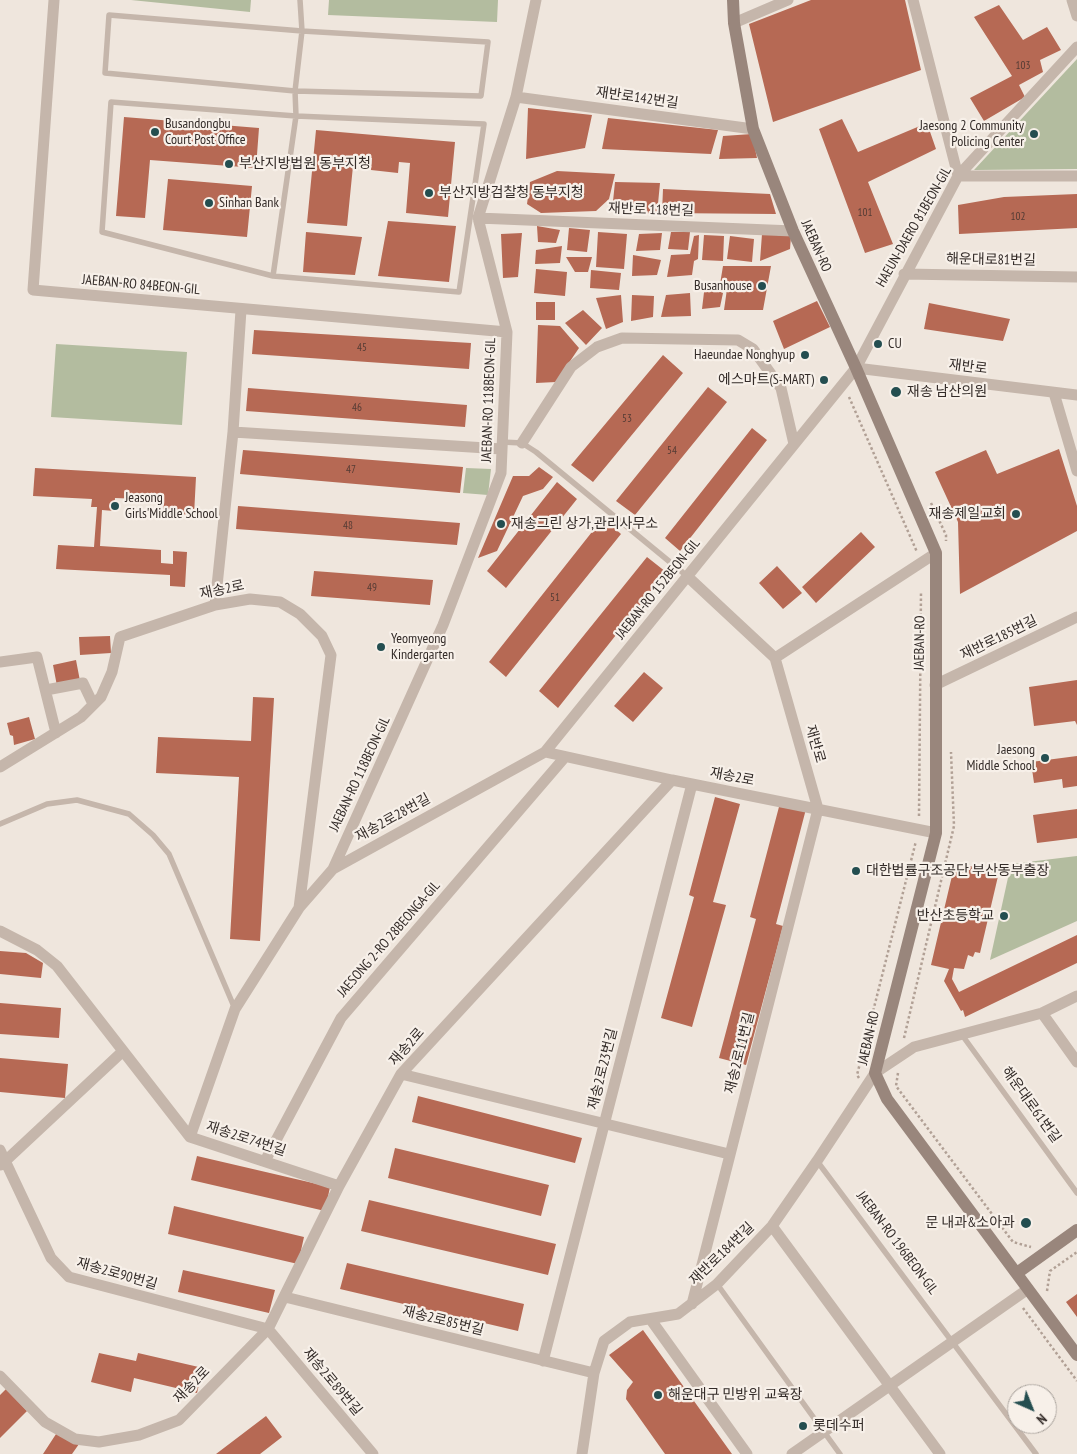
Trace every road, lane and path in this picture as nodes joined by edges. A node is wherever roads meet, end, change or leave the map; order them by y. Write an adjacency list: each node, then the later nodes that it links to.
1 (54, 0): 23 (street, JAEBAN-RO 84BEON-GIL)
2 (300, 0): 10 (lane)
3 (536, 0): 13 (street)
4 (732, 0): 9 (main road, JAEBAN-RO)
5 (788, 0): 9 (street)
6 (913, 0): 16 (street)
7 (1072, 0): 8 (street)
8 (1077, 16)
9 (734, 23): 15 (main road, JAEBAN-RO)
10 (302, 31): 12 (lane); 12 (lane); 12 (lane)
11 (1077, 47): 16 (street, HAEUN-DAERO 81BEON-GIL)
12 (295, 91): 14 (lane)
13 (516, 97): 15 (street, 재반로142번길); 18 (street)
14 (296, 116): 21 (lane); 21 (lane); 21 (lane)
15 (754, 130): 19 (main road, JAEBAN-RO)
16 (958, 176): 17 (street); 20 (street, HAEUN-DAERO 81BEON-GIL)
17 (1077, 176)
18 (478, 218): 19 (street, 재반로 118번길); 24 (street, JAEBAN-RO 118BEON-GIL)
19 (793, 231): 25 (main road, JAEBAN-RO)
20 (904, 274): 22 (street, 해운대로81번길); 25 (street, HAEUN-DAERO 81BEON-GIL)
21 (272, 276)
22 (1077, 277)
23 (241, 310): 24 (street); 28 (street)
24 (507, 332): 31 (street, JAEBAN-RO 118BEON-GIL)
25 (856, 368): 26 (street, 재반로); 30 (street, JAEBAN-RO 152BEON-GIL); 33 (main road, JAEBAN-RO)
26 (1054, 392): 27 (street, 재반로); 32 (street)
27 (1077, 395)
28 (233, 432): 31 (street); 35 (street)
29 (522, 443): 30 (street); 31 (lane); 34 (lane)
30 (794, 444): 34 (street, JAEBAN-RO 152BEON-GIL)
31 (502, 445): 51 (street, JAEBAN-RO 118BEON-GIL)
32 (1077, 471)
33 (936, 553): 37 (street); 39 (main road, JAEBAN-RO)
34 (687, 576): 37 (street); 43 (street, JAEBAN-RO 152BEON-GIL)
35 (216, 605): 41 (street, 재송2로); 52 (street, 재송2로)
36 (1077, 617): 39 (street, 재반로185번길)
37 (775, 658): 48 (street, 재반로)
38 (0, 662): 40 (street)
39 (935, 685): 50 (main road, JAEBAN-RO)
40 (46, 690): 41 (street); 42 (street)
41 (93, 704): 42 (street, 재송2로)
42 (56, 732): 45 (street, 재송2로)
43 (545, 752): 44 (street); 51 (street, 재송2로28번길)
44 (565, 756): 46 (street); 66 (street, JAESONG 2-RO 28BEONGA-GIL)
45 (0, 767)
46 (672, 780): 47 (street, 재송2로); 61 (street, 재송2로)
47 (692, 784): 48 (street, 재송2로); 62 (street, 재송2로23번길)
48 (818, 809): 50 (street, 재송2로); 64 (street, 재송2로11번길)
49 (0, 824): 55 (lane)
50 (936, 833): 60 (main road, JAEBAN-RO)
51 (333, 869): 52 (street, 재송2로28번길)
52 (299, 908): 55 (street, 재송2로28번길)
53 (0, 932): 58 (street, 재송2로74번길)
54 (1077, 996): 56 (street)
55 (235, 1009): 63 (street, 재송2로28번길)
56 (1042, 1013): 57 (street); 59 (street)
57 (962, 1035): 60 (street); 69 (lane, 해운대로61번길)
58 (122, 1052): 63 (street, 재송2로74번길); 65 (street)
59 (1077, 1062)
60 (875, 1072): 67 (street, 재반로184번길); 73 (main road, JAEBAN-RO)
61 (402, 1074): 62 (street); 68 (street, 재송2로)
62 (605, 1124): 64 (street); 83 (street, 재송2로23번길)
63 (190, 1137): 66 (street, 재송2로74번길)
64 (729, 1154): 78 (street, 재송2로11번길)
65 (2, 1159): 80 (street, 재송2로90번길)
66 (265, 1161): 68 (street, 재송2로74번길)
67 (817, 1162): 70 (street, 재반로184번길); 81 (lane, JAEBAN-RO 196BEON-GIL)
68 (339, 1186): 77 (street, 재송2로)
69 (1077, 1193)
70 (772, 1226): 74 (street, 재반로184번길); 86 (street)
71 (1077, 1230): 73 (main road)
72 (1077, 1252): 76 (path)
73 (1017, 1273): 75 (main road, JAEBAN-RO)
74 (717, 1284): 78 (street, 재반로184번길); 87 (lane)
75 (1028, 1289): 81 (street); 82 (main road, JAEBAN-RO)
76 (1047, 1292)
77 (285, 1297): 80 (street, 재송2로); 83 (street, 재송2로85번길)
78 (692, 1304): 79 (street, 재반로184번길)
79 (651, 1320): 84 (street, 재반로184번길); 90 (street)
80 (268, 1329): 85 (street, 재송2로); 88 (street, 재송2로89번길)
81 (952, 1342): 86 (street); 94 (lane, JAEBAN-RO 196BEON-GIL)
82 (1077, 1355)
83 (543, 1361): 84 (street, 재송2로85번길)
84 (594, 1373): 89 (street, 재반로184번길)
85 (0, 1376)
86 (890, 1386): 87 (street); 93 (street)
87 (824, 1432): 91 (street); 92 (lane)
88 (373, 1454)
89 (582, 1454)
90 (747, 1454)
91 (792, 1454)
92 (840, 1454)
93 (940, 1454)
94 (1036, 1454)

